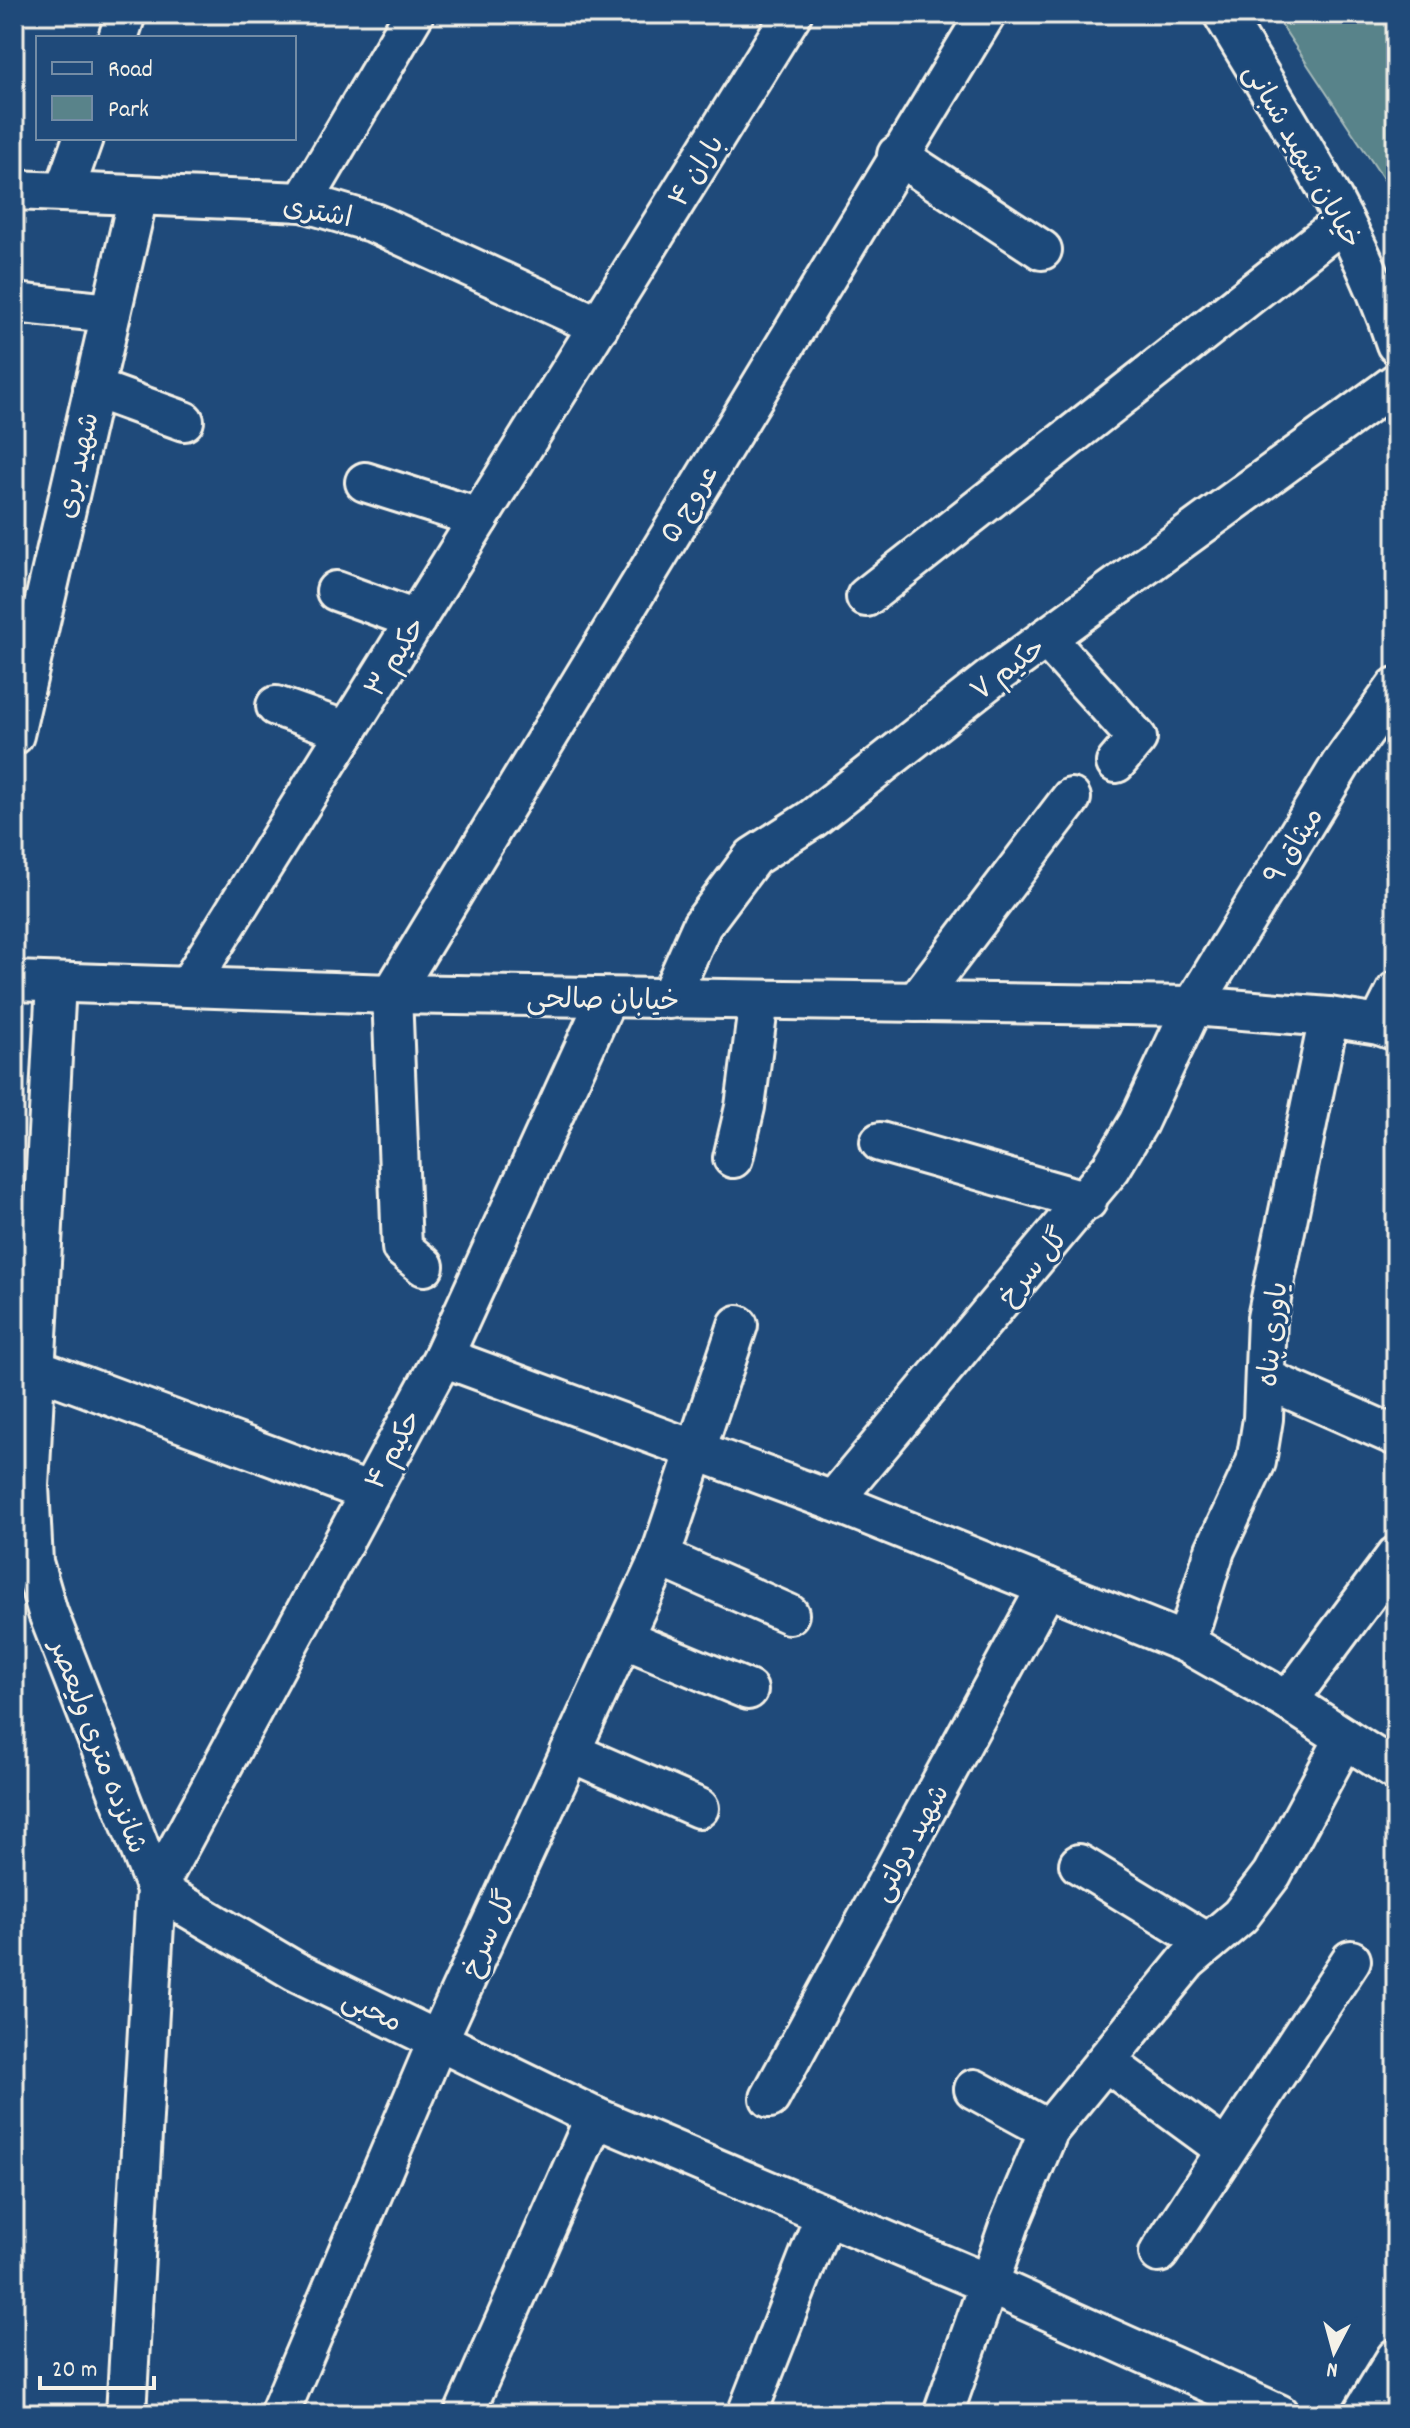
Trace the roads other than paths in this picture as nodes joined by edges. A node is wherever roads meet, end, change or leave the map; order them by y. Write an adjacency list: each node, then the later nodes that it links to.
1 (126, 14): 6 (street)
2 (414, 14): 12 (street)
3 (792, 14): 18 (street, باران ۴)
4 (986, 14): 8 (street, عروج ۵)
5 (1223, 14): 13 (street, خیابان شهید شبانی)
6 (119, 36)
7 (82, 140): 10 (street)
8 (897, 155): 14 (street); 39 (street, عروج ۵)
9 (14, 190): 10 (street, اشتری)
10 (64, 192): 11 (street, اشتری)
11 (138, 196): 12 (street, اشتری); 17 (street, شهید بری)
12 (303, 202): 18 (street, اشتری)
13 (1344, 221): 15 (street, خیابان شهید شبانی); 26 (street)
14 (1042, 250)
15 (1390, 300): 19 (street, خیابان شهید شبانی)
16 (14, 303): 17 (street)
17 (111, 313): 21 (street, شهید بری)
18 (599, 326): 24 (street, حکیم ۳)
19 (1396, 344)
20 (1396, 383): 28 (street, حکیم ۷)
21 (93, 388): 22 (street); 32 (street, شهید بری)
22 (184, 421)
23 (365, 482): 24 (street)
24 (479, 518): 27 (street, حکیم ۳)
25 (336, 591): 27 (street)
26 (866, 597)
27 (416, 620): 31 (street, حکیم ۳)
28 (1046, 638): 33 (street); 41 (street, حکیم ۷)
29 (1396, 687): 44 (street, میثاق ۹)
30 (276, 706): 31 (street)
31 (347, 731): 37 (street, حکیم ۳)
32 (14, 735)
33 (1126, 751)
34 (1071, 798): 43 (street)
35 (14, 981): 36 (street, خیابان صالحی)
36 (56, 983): 37 (street, خیابان صالحی); 53 (street, شانزده متری ولیعصر)
37 (189, 985): 39 (street, خیابان صالحی)
38 (1396, 991): 46 (street)
39 (392, 994): 40 (street, خیابان صالحی); 50 (street)
40 (607, 998): 41 (street, خیابان صالحی); 52 (street, حکیم ۴)
41 (669, 999): 42 (street, خیابان صالحی)
42 (759, 1000): 43 (street, خیابان صالحی); 48 (street)
43 (916, 1002): 44 (street, خیابان صالحی)
44 (1193, 1006): 45 (street, خیابان صالحی); 49 (street, گل سرخ)
45 (1329, 1017): 46 (street, خیابان صالحی); 54 (street, یاوری پناه)
46 (1387, 1028)
47 (880, 1142): 49 (street)
48 (733, 1158)
49 (1087, 1201): 58 (street, گل سرخ)
50 (424, 1266)
51 (738, 1325): 56 (street, گل سرخ)
52 (443, 1357): 56 (street); 57 (street, حکیم ۴)
53 (35, 1368): 57 (street); 61 (street, شانزده متری ولیعصر)
54 (1266, 1379): 55 (street); 65 (street, یاوری پناه)
55 (1396, 1436)
56 (698, 1453): 58 (street); 60 (street, گل سرخ)
57 (368, 1492): 73 (street, حکیم ۴)
58 (833, 1501): 62 (street)
59 (1396, 1556): 67 (street)
60 (660, 1557): 63 (street); 64 (street, گل سرخ)
61 (24, 1564): 73 (street, شانزده متری ولیعصر)
62 (1047, 1587): 65 (street); 79 (street, شهید دولتی)
63 (789, 1614)
64 (623, 1638): 66 (street); 69 (street, گل سرخ)
65 (1186, 1643): 67 (street)
66 (748, 1690)
67 (1288, 1701): 68 (street)
68 (1345, 1738): 70 (street); 74 (street)
69 (570, 1752): 71 (street); 76 (street, گل سرخ)
70 (1396, 1771)
71 (699, 1808)
72 (1079, 1864): 74 (street)
73 (156, 1889): 76 (street, محبی); 87 (street, شانزده متری ولیعصر)
74 (1208, 1943): 77 (street)
75 (1351, 1960): 82 (street)
76 (438, 2040): 80 (street, محبی); 88 (street, گل سرخ)
77 (1106, 2062): 81 (street); 82 (street)
78 (974, 2089): 81 (street)
79 (770, 2098)
80 (595, 2117): 83 (street, محبی); 89 (street)
81 (1049, 2130): 85 (street)
82 (1226, 2150): 84 (street)
83 (825, 2215): 85 (street, محبی); 90 (street)
84 (1159, 2253)
85 (991, 2285): 91 (street); 92 (street, محبی)
86 (1396, 2358): 93 (street)
87 (126, 2414)
88 (279, 2414)
89 (464, 2414)
90 (747, 2414)
91 (943, 2414)
92 (1279, 2414)
93 (1362, 2414)

